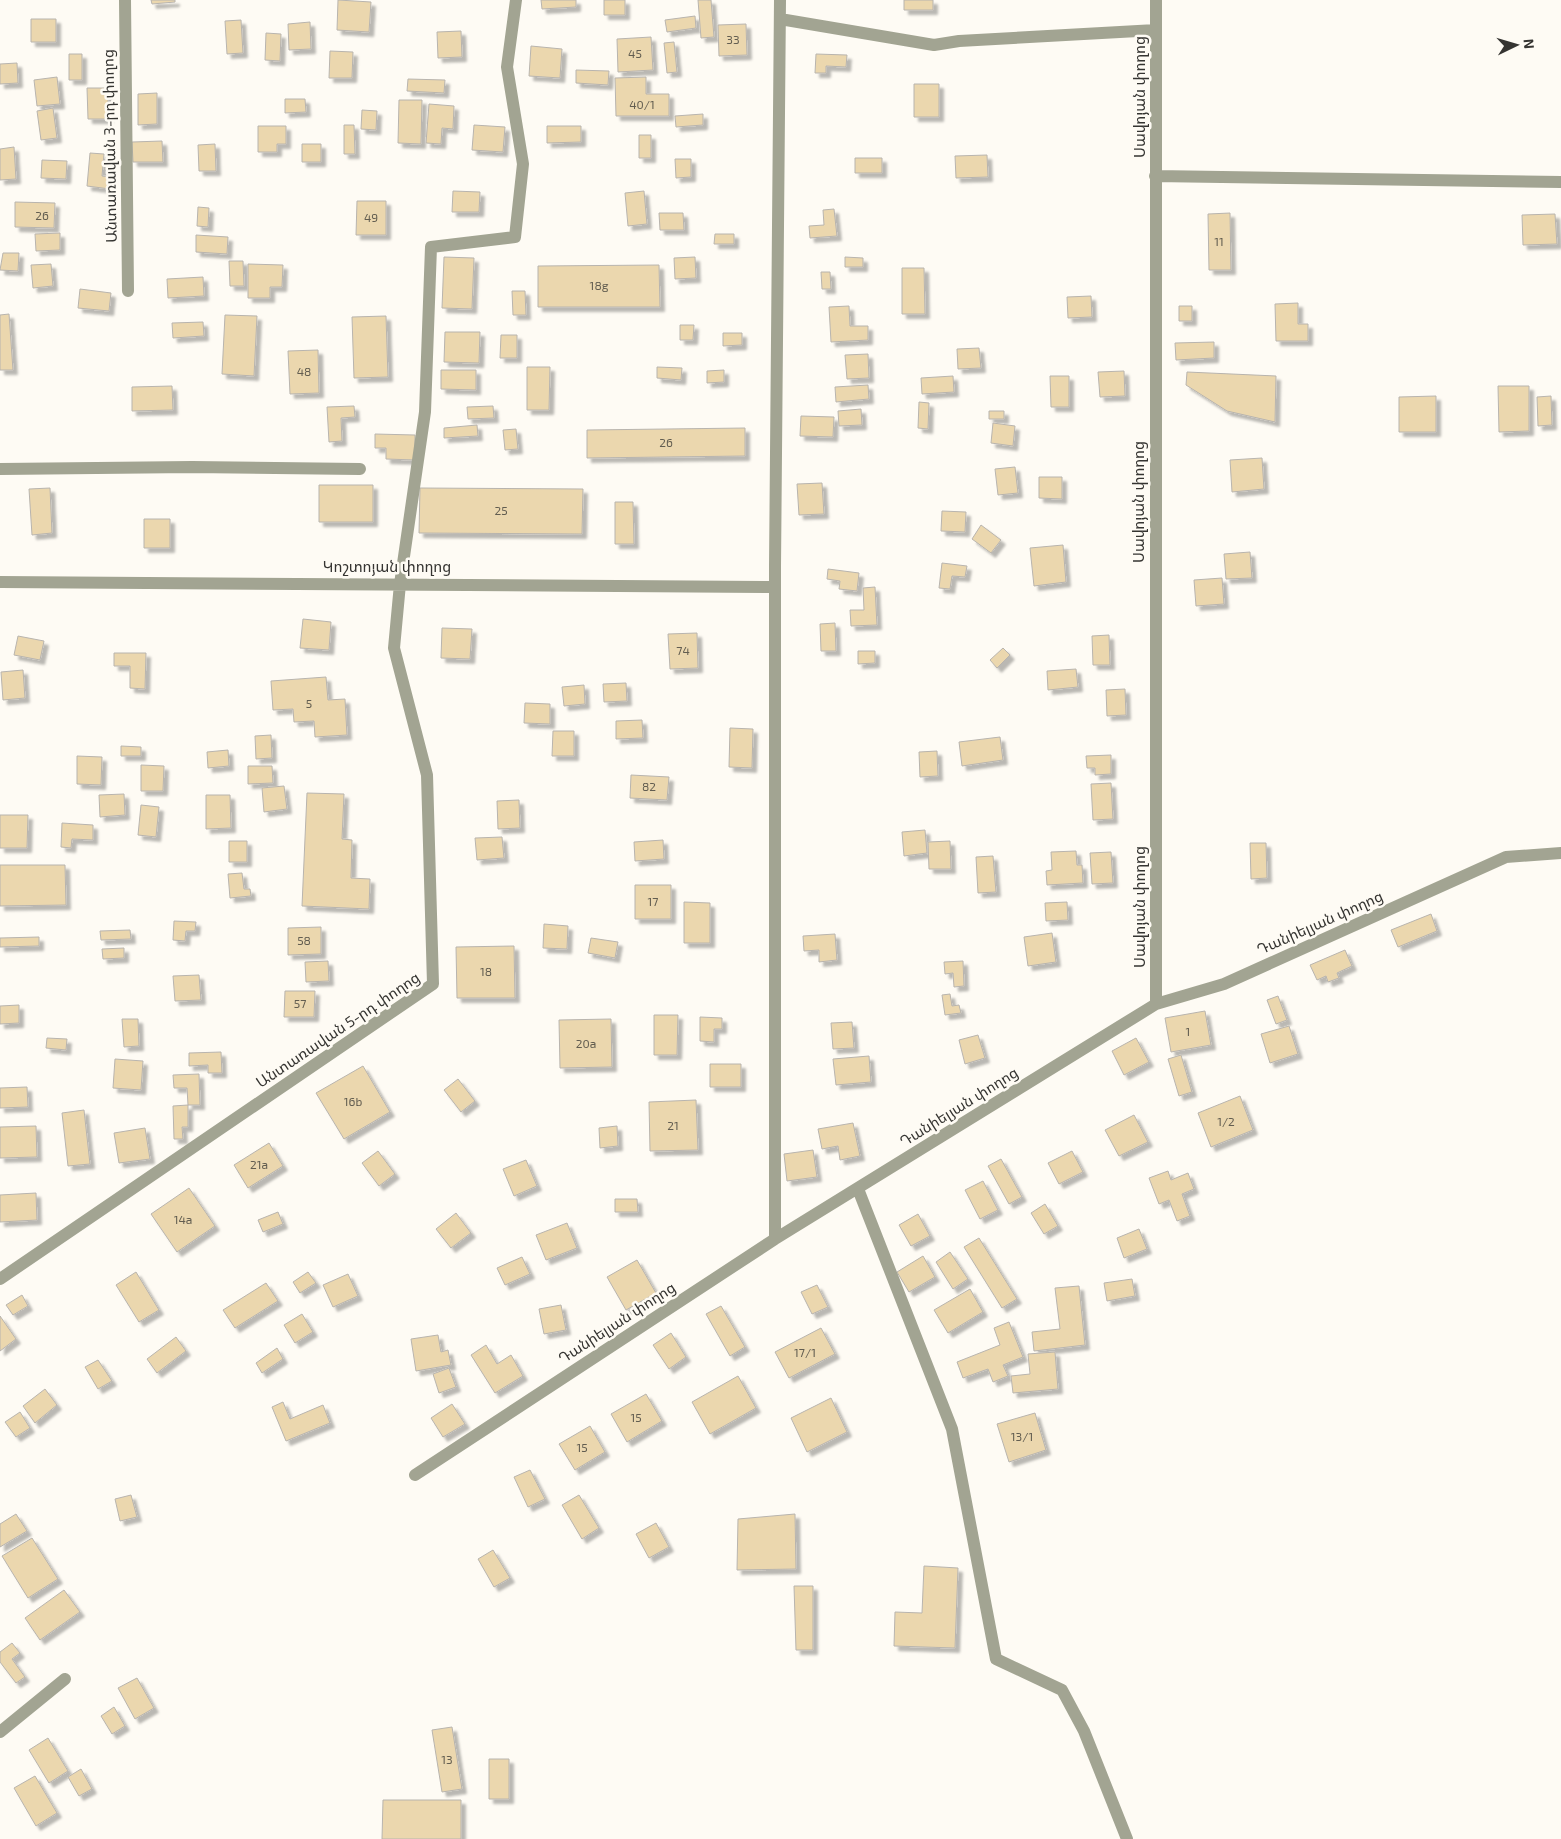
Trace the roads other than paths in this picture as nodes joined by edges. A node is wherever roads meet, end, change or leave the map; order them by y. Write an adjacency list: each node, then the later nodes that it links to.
1 (125, 0): 9 (street, Անտառավան 3-րդ փողոց)
2 (516, 0): 13 (street)
3 (780, 0): 5 (street)
4 (1156, 0): 6 (street, Սավոյան փողոց)
5 (780, 19): 6 (street); 14 (street)
6 (1156, 30): 7 (street, Սավոյան փողոց)
7 (1155, 176): 8 (street); 16 (street, Սավոյան փողոց)
8 (1561, 182)
9 (128, 291)
10 (0, 468): 11 (street)
11 (360, 469)
12 (0, 582): 13 (street, Կոշտոյան փողոց)
13 (400, 584): 14 (street, Կոշտոյան փողոց); 19 (street, Անտառավան 5-րդ փողոց)
14 (775, 587): 18 (street)
15 (1561, 853): 16 (street, Դանիելյան փողոց)
16 (1156, 1004): 17 (street, Դանիելյան փողոց)
17 (858, 1190): 18 (street, Դանիելյան փողոց); 23 (street)
18 (775, 1239): 20 (street, Դանիելյան փողոց)
19 (0, 1279)
20 (415, 1475)
21 (65, 1679): 22 (street)
22 (0, 1732)
23 (1126, 1839)

